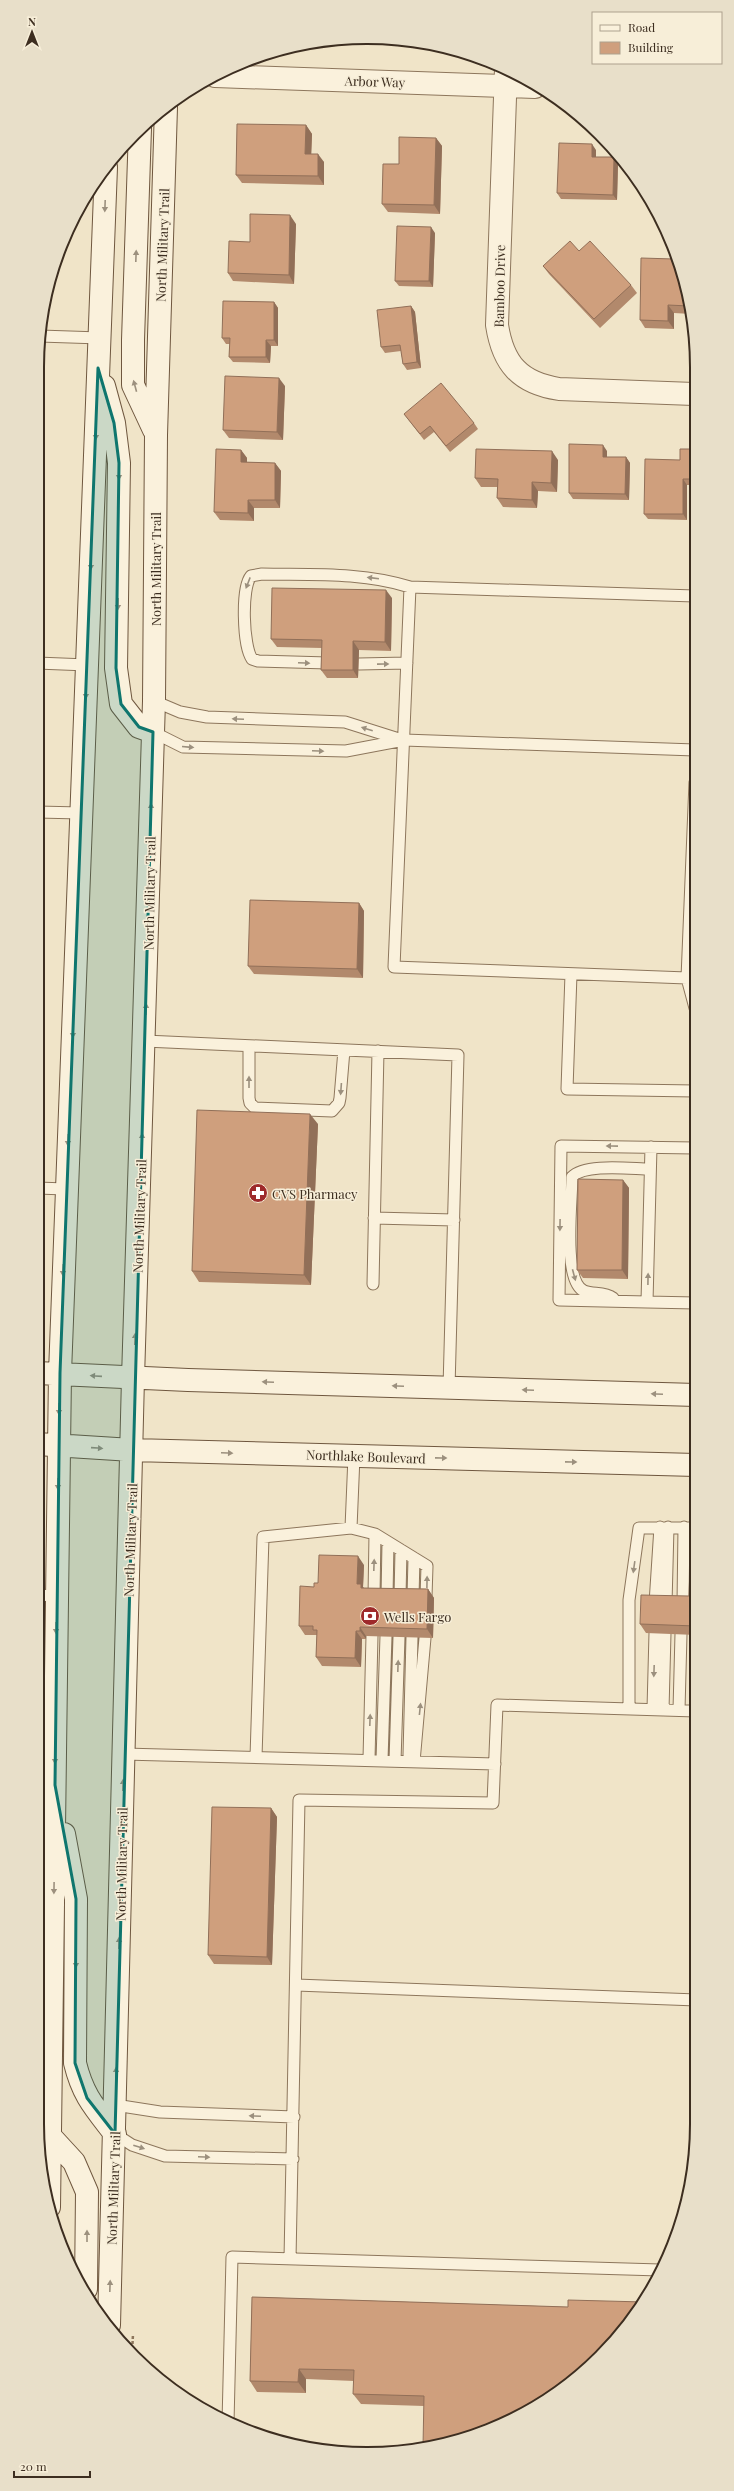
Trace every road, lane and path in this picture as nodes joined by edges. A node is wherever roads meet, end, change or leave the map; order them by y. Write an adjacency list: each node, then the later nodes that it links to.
1 (226, 76): 2 (main road, Arbor Way)
2 (506, 77): 9 (main road, Bamboo Drive)
3 (166, 114): 10 (main road, North Military Trail)
4 (140, 138): 10 (main road, one-way to 4)
5 (106, 177): 7 (main road, one-way to 7)
6 (46, 336): 7 (lane)
7 (100, 338): 8 (main road)
8 (98, 368): 16 (main road, one-way to 16); 19 (main road, one-way to 19)
9 (690, 394)
10 (156, 435): 18 (main road, North Military Trail)
11 (410, 587): 12 (lane); 14 (lane, one-way to 14); 15 (lane)
12 (690, 596)
13 (44, 663): 16 (lane)
14 (328, 663)
15 (407, 663): 17 (lane, one-way to 15); 20 (lane)
16 (87, 664): 23 (main road, one-way to 23)
17 (359, 664)
18 (154, 701): 19 (main road, North Military Trail); 20 (lane, one-way to 18)
19 (153, 732): 20 (lane, one-way to 20); 28 (main road, North Military Trail, one-way to 19)
20 (404, 740): 21 (lane); 25 (lane)
21 (690, 750)
22 (44, 812): 23 (lane)
23 (81, 813): 37 (main road, one-way to 37)
24 (690, 904): 26 (lane)
25 (571, 974): 26 (lane); 32 (lane)
26 (687, 978): 27 (lane)
27 (690, 989)
28 (145, 1041): 29 (lane); 46 (main road, North Military Trail, one-way to 28)
29 (249, 1046): 30 (lane); 30 (lane, one-way to 29)
30 (344, 1050): 31 (lane)
31 (378, 1051): 38 (lane); 39 (lane)
32 (690, 1092)
33 (651, 1147): 34 (lane); 35 (lane); 41 (lane, one-way to 41)
34 (690, 1148)
35 (650, 1169): 41 (lane, one-way to 41); 42 (lane, one-way to 35)
36 (44, 1188): 37 (lane)
37 (66, 1189): 45 (main road, one-way to 45)
38 (374, 1218): 39 (lane); 40 (lane)
39 (454, 1220): 47 (lane)
40 (373, 1284)
41 (618, 1301): 42 (lane)
42 (647, 1302): 43 (lane)
43 (690, 1303)
44 (44, 1373): 45 (main road)
45 (60, 1373): 46 (main road, one-way to 45); 49 (main road, one-way to 49)
46 (133, 1378): 47 (main road, one-way to 46); 50 (main road, North Military Trail)
47 (449, 1388): 48 (main road, one-way to 47)
48 (690, 1395)
49 (48, 1444): 50 (main road, Northlake Boulevard, one-way to 50); 61 (main road, one-way to 61)
50 (132, 1450): 51 (main road, Northlake Boulevard, one-way to 51); 81 (main road, North Military Trail)
51 (354, 1456): 52 (main road, Northlake Boulevard, one-way to 52); 55 (lane)
52 (690, 1465)
53 (664, 1527): 54 (lane); 67 (lane); 77 (lane, one-way to 77)
54 (684, 1527): 56 (lane); 68 (lane)
55 (351, 1528): 57 (lane); 82 (lane)
56 (690, 1528)
57 (375, 1534): 58 (lane); 62 (lane, one-way to 57)
58 (388, 1542): 59 (lane); 63 (lane)
59 (401, 1550): 60 (lane); 64 (lane)
60 (414, 1558): 65 (lane); 66 (lane, one-way to 60)
61 (47, 1596): 76 (main road, one-way to 76)
62 (374, 1596)
63 (387, 1597)
64 (400, 1597)
65 (413, 1598)
66 (426, 1598)
67 (661, 1604)
68 (683, 1604)
69 (660, 1633): 78 (lane, one-way to 78)
70 (681, 1634): 79 (lane)
71 (372, 1636): 83 (lane, one-way to 71)
72 (386, 1636): 84 (lane)
73 (399, 1637): 85 (lane, one-way to 73)
74 (412, 1637): 86 (lane)
75 (425, 1638): 86 (lane, one-way to 75)
76 (46, 1686): 88 (main road, one-way to 88)
77 (630, 1709): 78 (lane); 87 (lane)
78 (658, 1710): 79 (lane)
79 (679, 1710): 80 (lane)
80 (690, 1711)
81 (124, 1754): 82 (lane); 91 (main road, North Military Trail, one-way to 81)
82 (256, 1757): 83 (lane)
83 (369, 1760): 84 (lane)
84 (382, 1760): 85 (lane)
85 (395, 1761): 86 (lane)
86 (411, 1761): 87 (lane)
87 (495, 1764): 89 (lane)
88 (55, 1785): 93 (main road, one-way to 93); 94 (main road, one-way to 94)
89 (296, 1985): 90 (lane); 92 (lane)
90 (690, 2000)
91 (115, 2105): 92 (lane, one-way to 91); 93 (main road, North Military Trail)
92 (294, 2117): 95 (lane)
93 (115, 2134): 95 (lane, one-way to 95); 99 (main road, North Military Trail, one-way to 93)
94 (45, 2142): 98 (main road, one-way to 94)
95 (292, 2159): 96 (lane)
96 (290, 2259): 97 (lane); 100 (lane)
97 (655, 2270)
98 (86, 2284)
99 (109, 2319)
100 (228, 2416)

